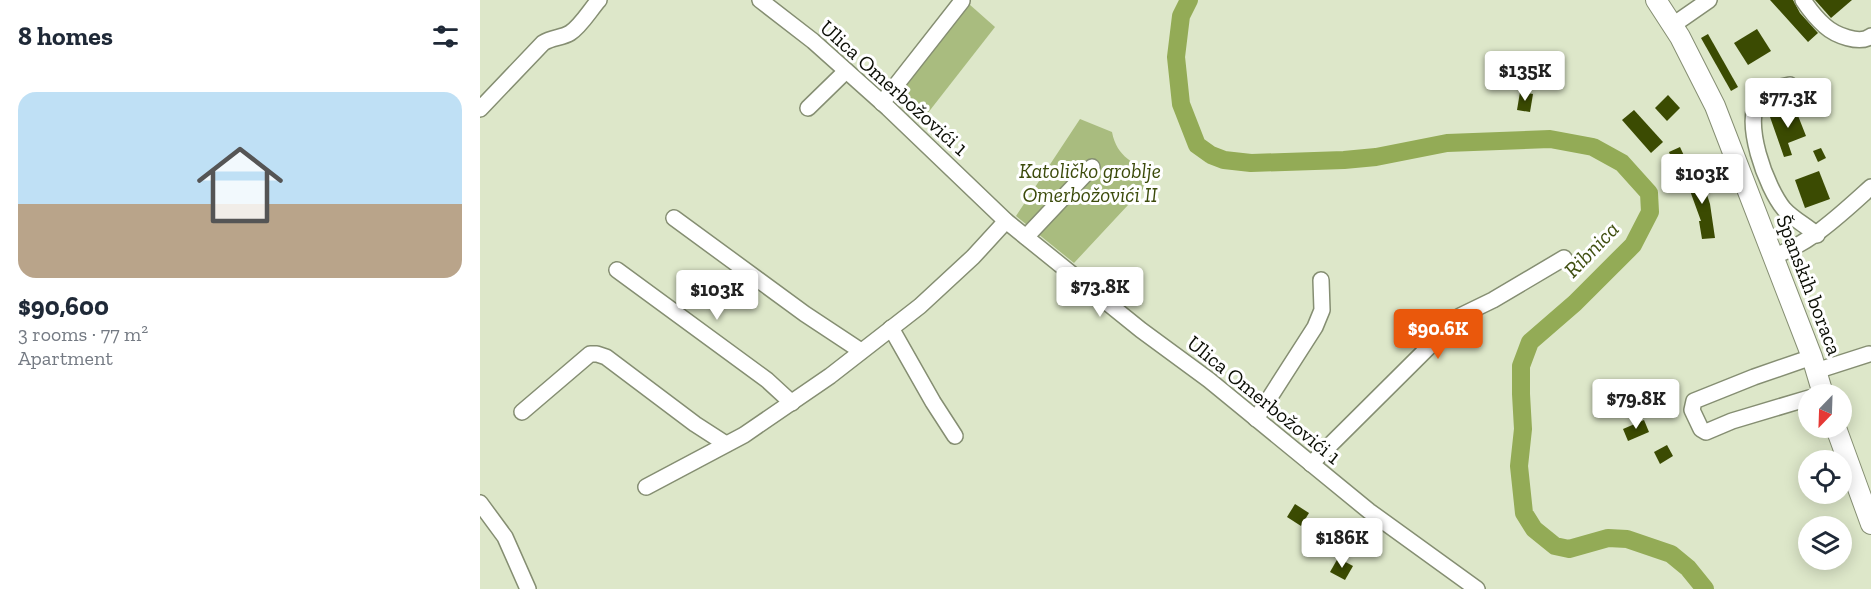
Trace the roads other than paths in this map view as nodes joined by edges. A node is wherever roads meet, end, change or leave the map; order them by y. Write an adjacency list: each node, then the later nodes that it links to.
1 (599, 0): 13 (street)
2 (760, 0): 9 (street, Ulica Omerbožovići 1)
3 (1656, 0): 7 (main road, Španskih boraca)
4 (1709, 0): 7 (street)
5 (1803, 0): 8 (street)
6 (962, 1): 11 (street)
7 (1673, 25): 20 (main road, Španskih boraca)
8 (1870, 39)
9 (846, 70): 11 (street, Ulica Omerbožovići 1); 12 (street)
10 (1790, 85): 18 (street)
11 (882, 103): 17 (street, Ulica Omerbožovići 1)
12 (808, 108)
13 (480, 109)
14 (1092, 167): 19 (street)
15 (1871, 188): 18 (street)
16 (674, 219): 25 (street)
17 (1006, 221): 19 (street, Ulica Omerbožovići 1); 24 (street)
18 (1817, 235): 20 (street)
19 (1026, 237): 32 (street, Ulica Omerbožovići 1)
20 (1772, 257): 27 (main road, Španskih boraca)
21 (1564, 258): 36 (street)
22 (617, 270): 30 (street)
23 (1321, 280): 32 (street)
24 (891, 328): 25 (street); 33 (street)
25 (861, 351): 30 (street)
26 (1870, 356): 27 (street)
27 (1814, 364): 28 (main road, Španskih boraca); 29 (street)
28 (1820, 384)
29 (1798, 401)
30 (792, 403): 35 (street)
31 (522, 412): 35 (street)
32 (1256, 419): 36 (street, Ulica Omerbožovići 1)
33 (955, 436)
34 (1840, 438): 39 (main road)
35 (726, 444): 37 (street)
36 (1311, 464): 41 (street, Ulica Omerbožovići 1)
37 (646, 487)
38 (480, 503): 40 (street)
39 (1871, 524)
40 (528, 589)
41 (1477, 589)

